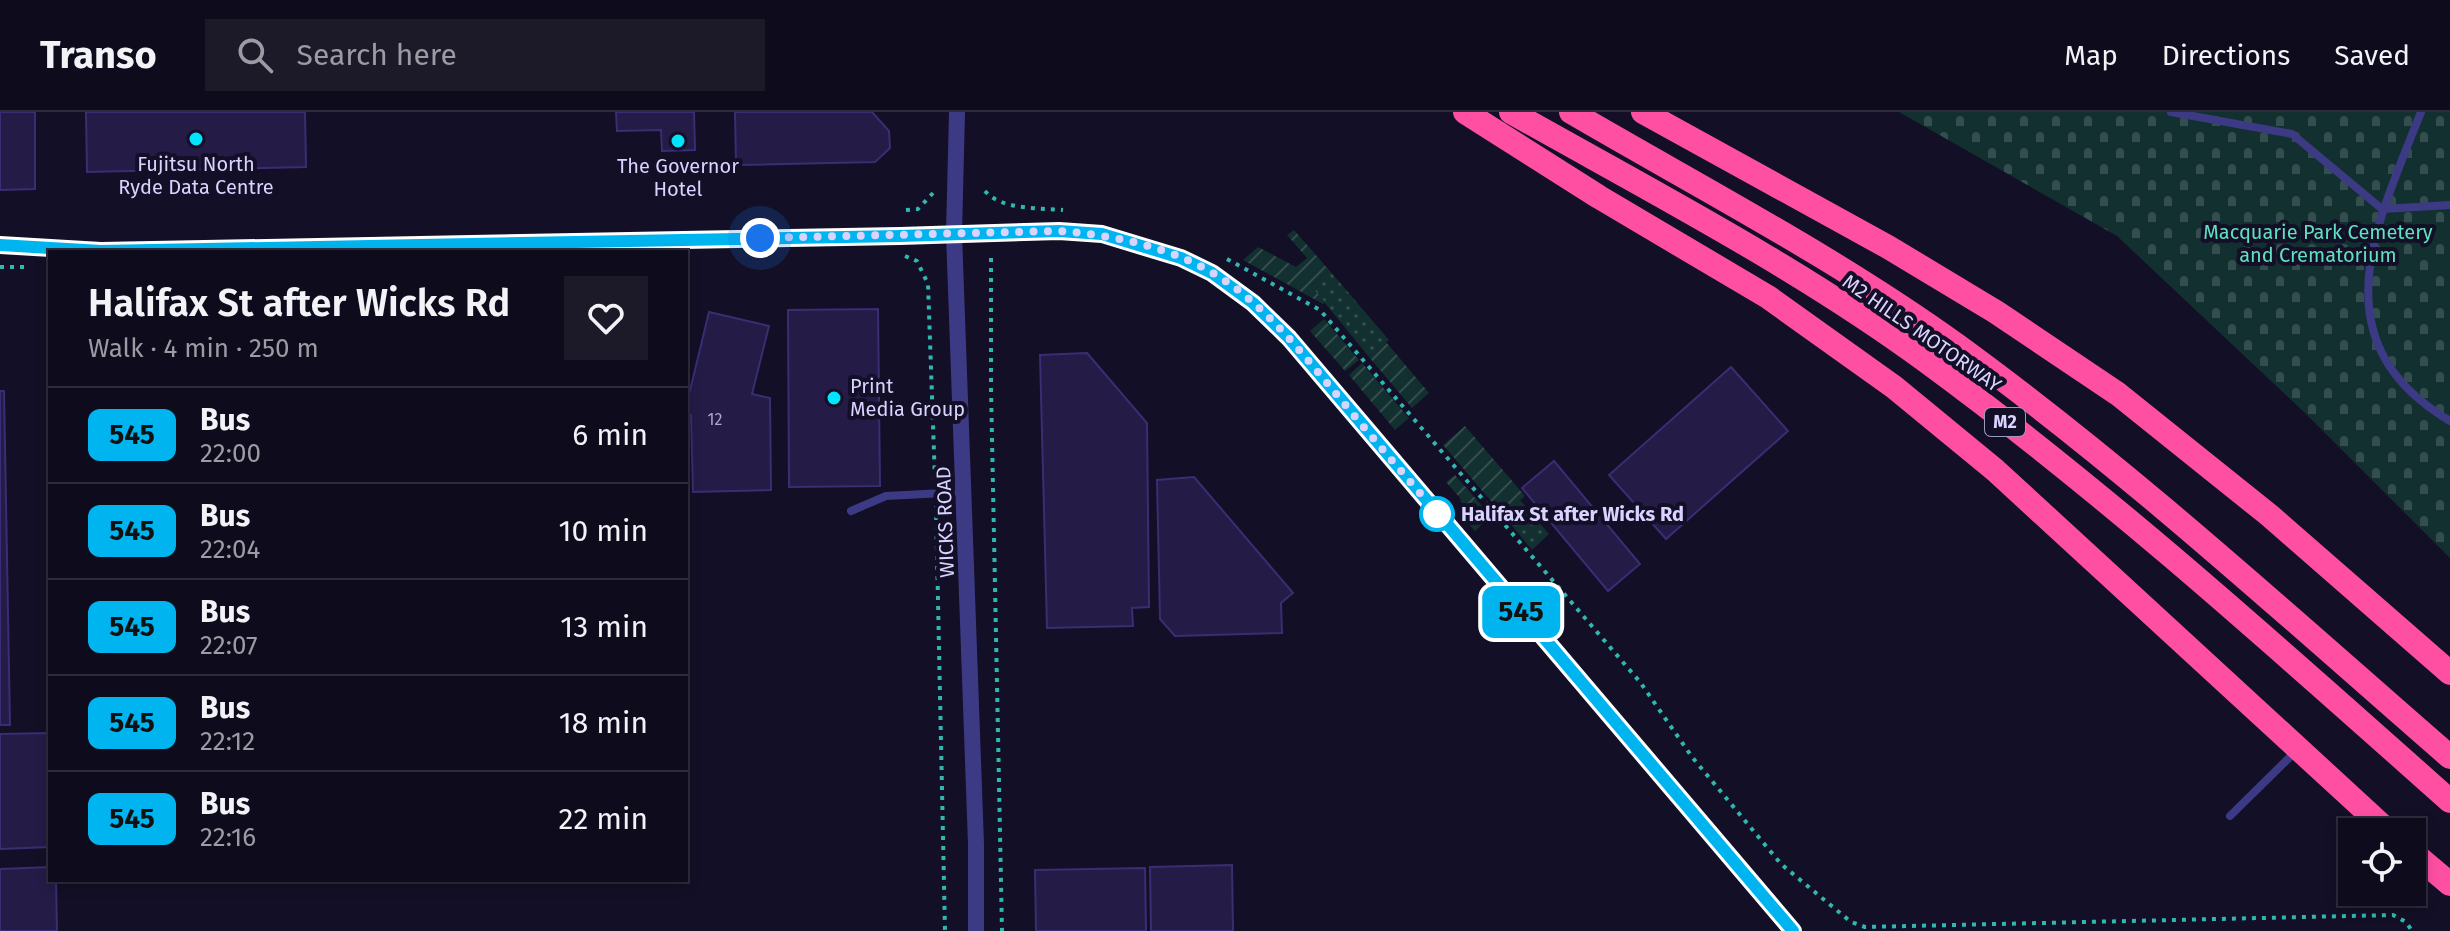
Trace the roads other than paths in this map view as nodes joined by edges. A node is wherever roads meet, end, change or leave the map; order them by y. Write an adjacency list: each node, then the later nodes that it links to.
1 (957, 112): 10 (street, WICKS ROAD)
2 (1465, 112): 20 (highway)
3 (1511, 112): 22 (highway, M2 HILLS MOTORWAY / M2)
4 (1571, 112): 21 (highway, M2 HILLS MOTORWAY / M2)
5 (1643, 112): 19 (highway)
6 (2171, 112): 9 (lane)
7 (2421, 112): 9 (lane)
8 (2450, 205): 9 (lane)
9 (2382, 209): 16 (lane)
10 (954, 234): 12 (street); 17 (street, WICKS ROAD); 28 (street)
11 (0, 245): 14 (street)
12 (565, 247): 13 (street)
13 (312, 249): 15 (street)
14 (72, 250)
15 (242, 250)
16 (2450, 421)
17 (964, 492): 18 (lane); 27 (street, WICKS ROAD)
18 (851, 511)
19 (2450, 673)
20 (2298, 748): 23 (lane); 24 (highway)
21 (2450, 757)
22 (2450, 801)
23 (2230, 816)
24 (2374, 818)
25 (2426, 864): 26 (highway)
26 (2450, 884)
27 (976, 931)
28 (1793, 931)

